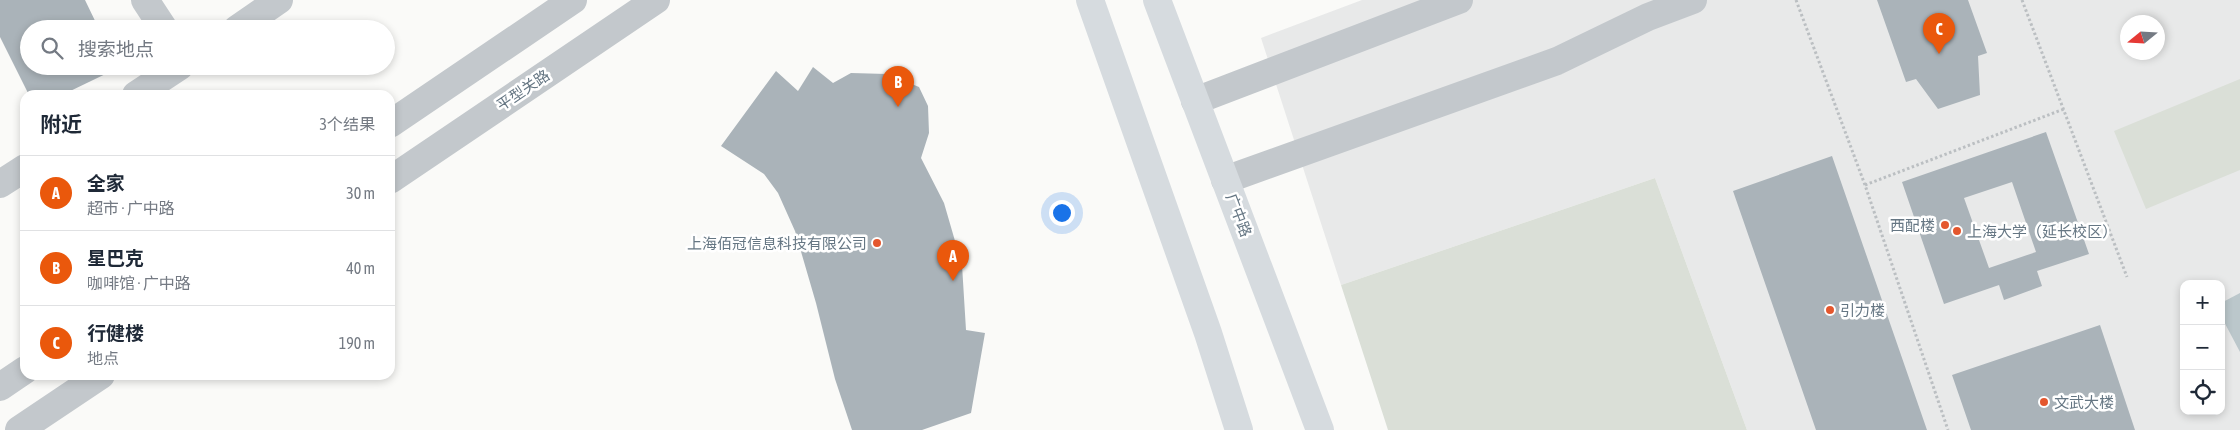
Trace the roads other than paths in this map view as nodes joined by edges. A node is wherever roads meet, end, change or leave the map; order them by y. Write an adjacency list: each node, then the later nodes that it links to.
1 (145, 0): 9 (street)
2 (279, 0): 10 (street)
3 (573, 0): 14 (street)
4 (656, 0): 16 (street, 平型关路)
5 (1090, 0): 23 (main road)
6 (1157, 0): 13 (main road, 广中路)
7 (1459, 0): 13 (street)
8 (1693, 0): 17 (street)
9 (158, 20)
10 (250, 20)
11 (166, 75): 12 (street)
12 (144, 90)
13 (1195, 101): 17 (main road, 广中路)
14 (395, 121)
15 (20, 171): 18 (street)
16 (395, 177)
17 (1225, 180): 24 (main road, 广中路)
18 (0, 184)
19 (20, 373): 21 (street)
20 (93, 380): 22 (street)
21 (0, 387)
22 (19, 430)
23 (1240, 430)
24 (1320, 430)

